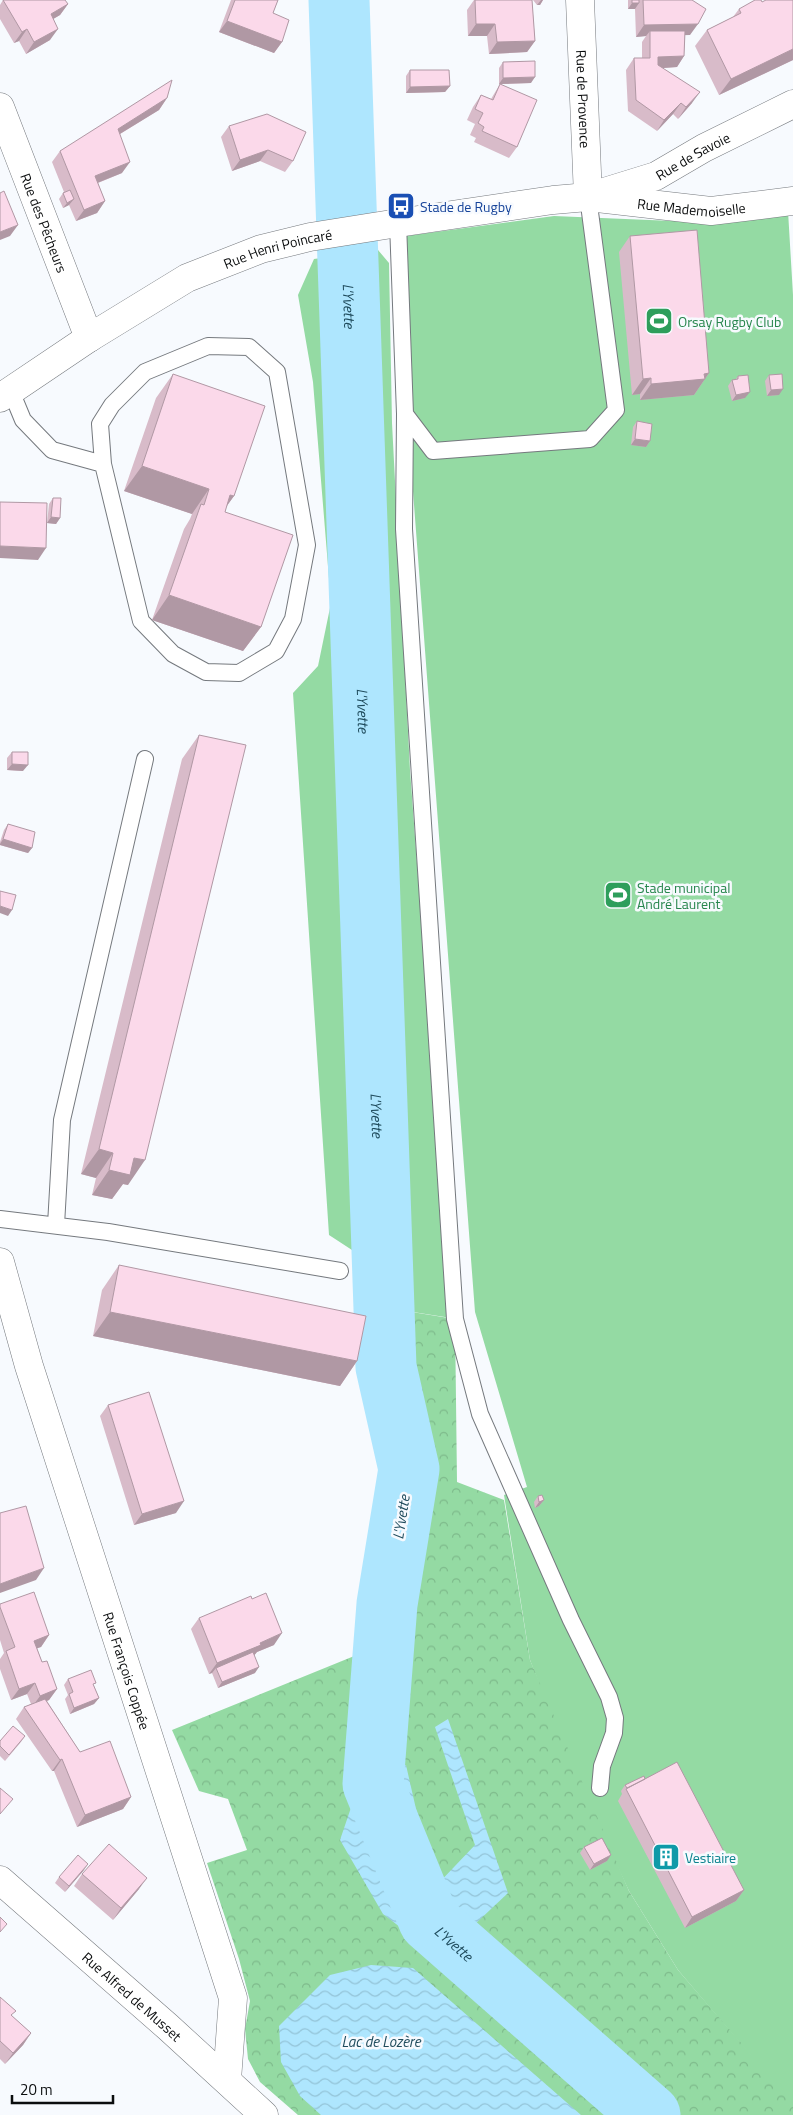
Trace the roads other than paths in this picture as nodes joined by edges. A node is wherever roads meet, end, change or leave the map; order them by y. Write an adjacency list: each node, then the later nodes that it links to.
1 (580, 0): 4 (street, Rue de Provence)
2 (793, 104): 4 (street, Rue de Savoie)
3 (0, 108): 7 (street, Rue des Pêcheurs)
4 (588, 197): 5 (street, Rue Mademoiselle); 6 (street, Rue Henri Poincaré); 9 (lane)
5 (793, 200)
6 (389, 225): 7 (street, Rue Henri Poincaré); 9 (lane)
7 (89, 338): 8 (street, Rue Henri Poincaré)
8 (5, 394): 10 (lane)
9 (405, 414): 16 (lane)
10 (103, 464): 10 (lane)
11 (145, 759): 13 (lane)
12 (0, 1219): 13 (lane)
13 (56, 1226): 15 (lane)
14 (0, 1262): 18 (street, Rue François Coppée)
15 (340, 1271)
16 (600, 1788)
17 (0, 1880): 18 (street, Rue Alfred de Musset)
18 (227, 2080): 19 (street, Rue Alfred de Musset)
19 (264, 2115)

